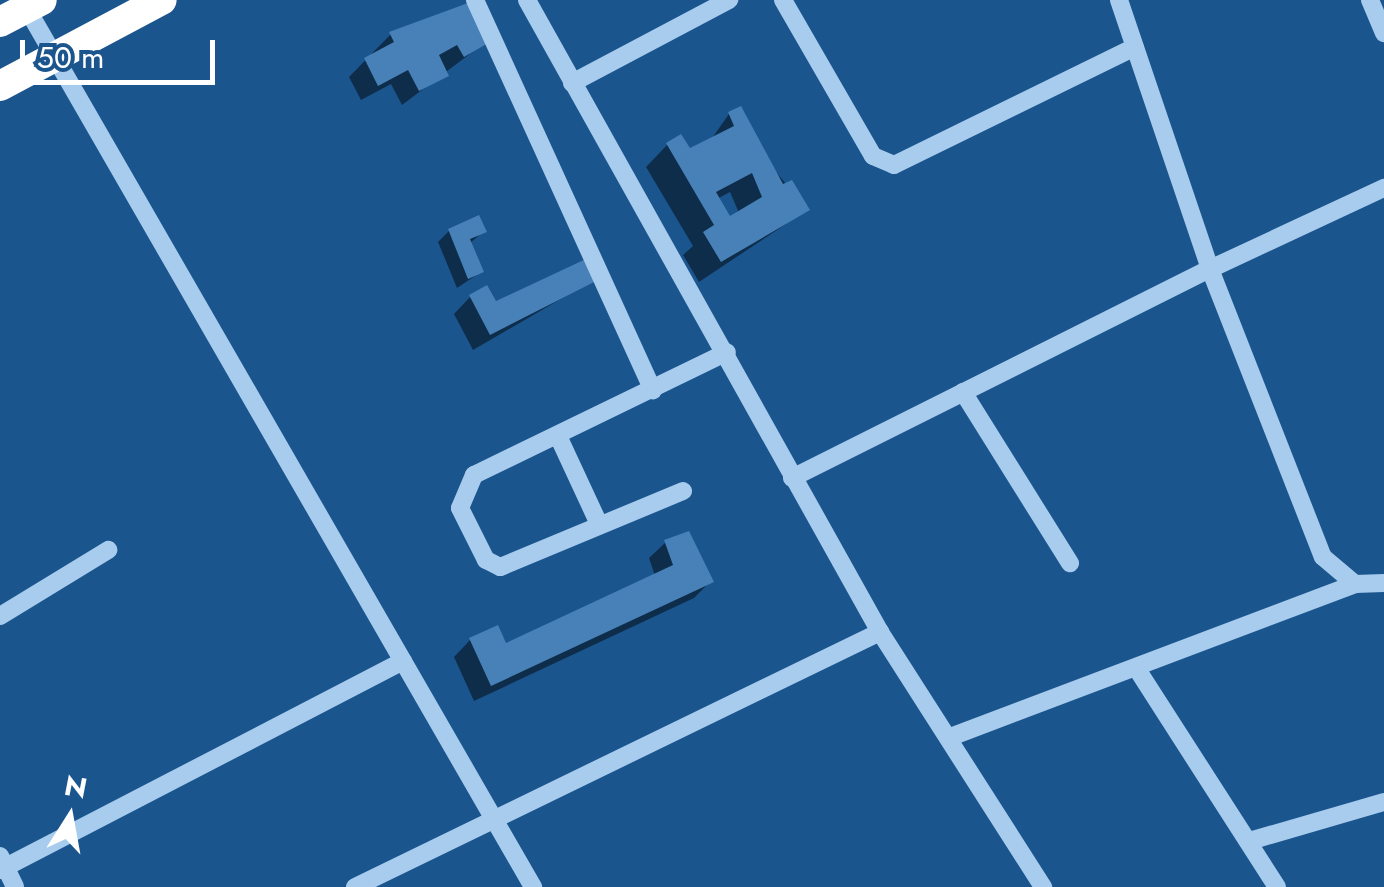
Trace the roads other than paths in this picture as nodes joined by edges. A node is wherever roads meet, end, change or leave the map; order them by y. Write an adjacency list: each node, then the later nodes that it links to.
1 (162, 0): 11 (highway)
2 (475, 0): 17 (street)
3 (526, 0): 12 (street)
4 (729, 0): 12 (street)
5 (783, 0): 10 (street)
6 (1119, 0): 10 (street)
7 (1370, 0): 9 (street)
8 (22, 8): 11 (street)
9 (1384, 33)
10 (1135, 47): 15 (street)
11 (55, 58): 13 (highway); 29 (street)
12 (572, 82): 16 (street)
13 (0, 86)
14 (1384, 188): 15 (street)
15 (1210, 269): 18 (street); 26 (street)
16 (728, 352): 17 (street); 20 (street)
17 (653, 390): 19 (street)
18 (963, 392): 20 (street); 24 (street)
19 (558, 438): 22 (street); 22 (street)
20 (792, 478): 28 (street)
21 (683, 491): 22 (street)
22 (599, 524)
23 (108, 550): 27 (street)
24 (1070, 563)
25 (1384, 583): 26 (street)
26 (1355, 584): 30 (street)
27 (0, 616)
28 (880, 632): 31 (street); 33 (street)
29 (402, 661): 33 (street); 35 (street)
30 (1137, 669): 31 (street); 34 (street)
31 (953, 736): 39 (street)
32 (1384, 802): 34 (street)
33 (495, 821): 37 (street); 38 (street)
34 (1253, 840): 40 (street)
35 (2, 864): 36 (street)
36 (15, 887)
37 (355, 887)
38 (533, 887)
39 (1044, 887)
40 (1277, 887)

